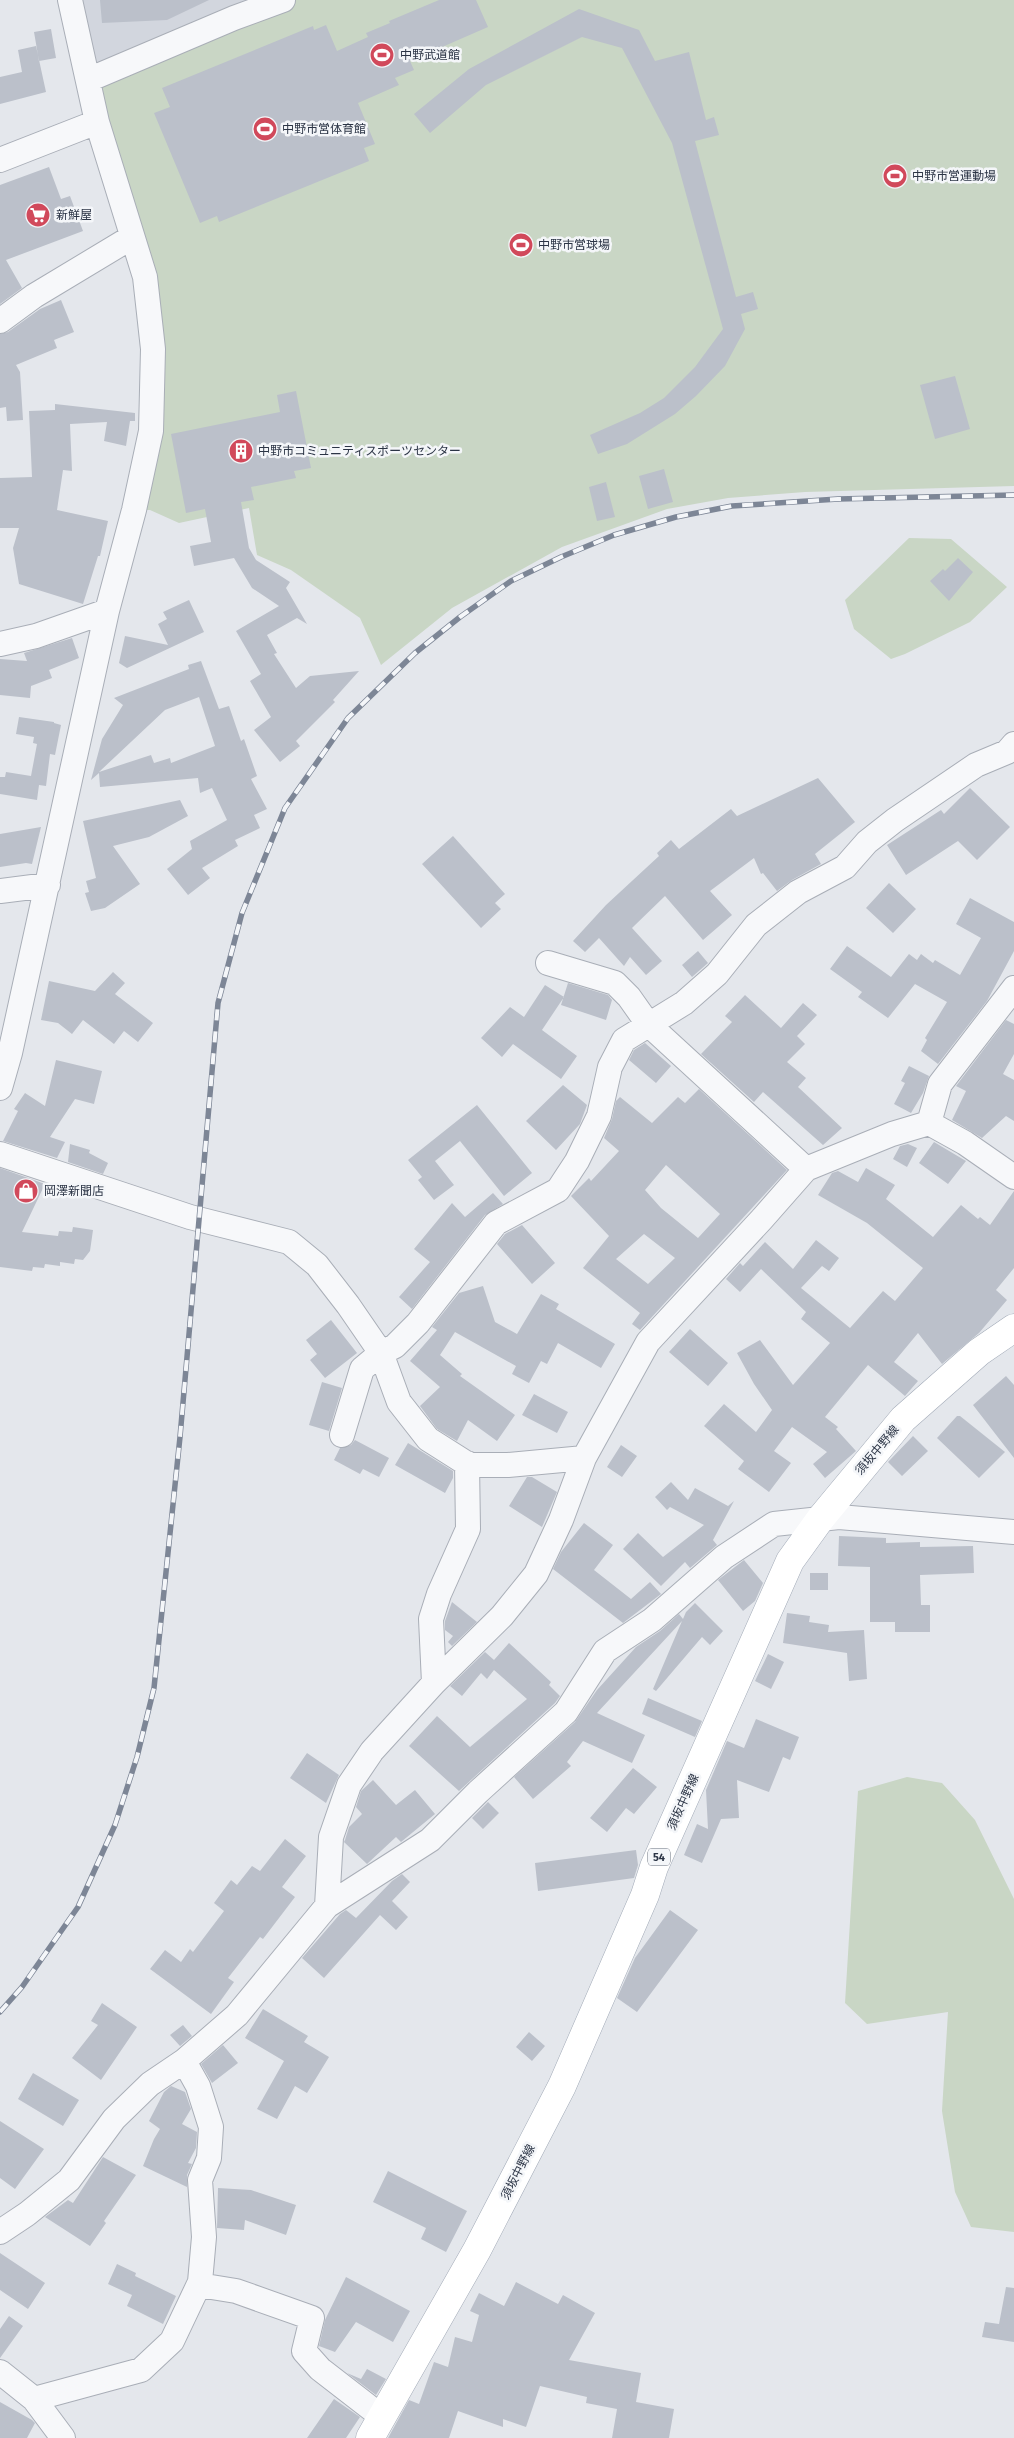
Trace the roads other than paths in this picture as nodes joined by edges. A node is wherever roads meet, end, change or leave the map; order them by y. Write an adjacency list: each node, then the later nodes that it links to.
1 (70, 0): 3 (street)
2 (283, 0): 3 (street)
3 (88, 80): 4 (street)
4 (97, 122): 5 (street); 6 (street)
5 (0, 160)
6 (132, 237): 7 (street); 8 (street)
7 (0, 321)
8 (108, 611): 9 (street); 11 (street)
9 (0, 644)
10 (1014, 744): 15 (street)
11 (48, 885): 12 (street); 16 (street)
12 (0, 891)
13 (548, 962): 15 (street)
14 (1014, 988): 17 (street)
15 (648, 1024): 19 (street); 22 (street)
16 (0, 1088)
17 (929, 1124): 19 (street); 20 (street)
18 (0, 1154): 22 (street)
19 (806, 1169): 24 (street)
20 (1014, 1177)
21 (1014, 1328): 26 (main road, 須坂中野線 / 54)
22 (381, 1353): 23 (street); 25 (street)
23 (342, 1435)
24 (584, 1458): 25 (street); 28 (street)
25 (467, 1463): 28 (street)
26 (821, 1518): 27 (street); 29 (street); 35 (main road, 須坂中野線 / 54)
27 (1014, 1532)
28 (434, 1683): 29 (street)
29 (327, 1906): 30 (street)
30 (184, 2062): 31 (street); 32 (street)
31 (0, 2232)
32 (199, 2285): 34 (street); 35 (street)
33 (0, 2372): 34 (street)
34 (34, 2399): 36 (street)
35 (376, 2427)
36 (63, 2438)

